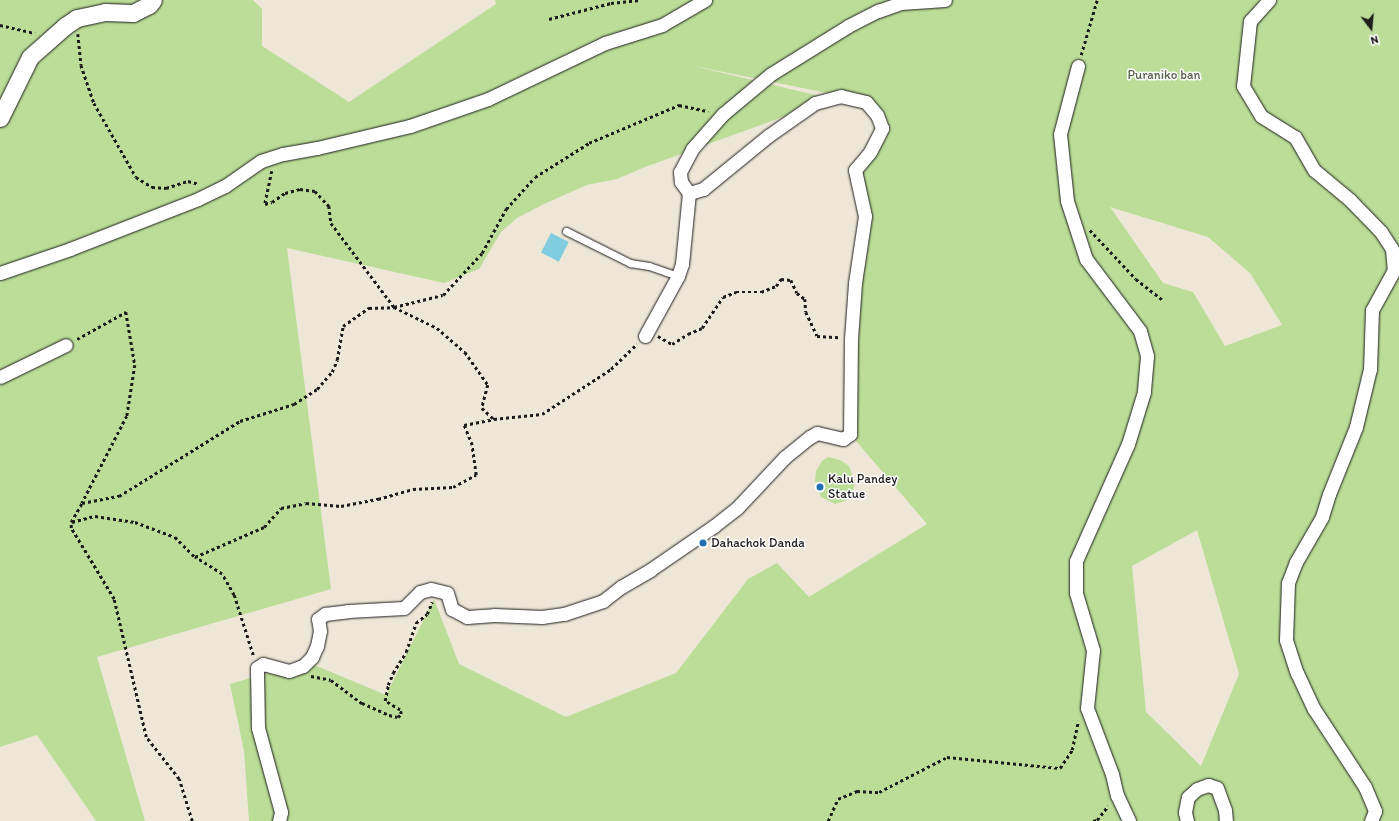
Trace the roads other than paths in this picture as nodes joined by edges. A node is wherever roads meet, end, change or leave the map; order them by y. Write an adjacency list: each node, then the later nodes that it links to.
1 (153, 0): 6 (street)
2 (705, 0): 9 (street)
3 (945, 0): 7 (street)
4 (1269, 0): 18 (street)
5 (1078, 66): 15 (street)
6 (0, 118)
7 (689, 193): 10 (street); 14 (street)
8 (566, 231): 10 (lane)
9 (0, 273)
10 (678, 276): 11 (street)
11 (647, 334)
12 (66, 345): 13 (street)
13 (0, 377)
14 (279, 821)
15 (1129, 821)
16 (1187, 821): 17 (street)
17 (1226, 821)
18 (1371, 821)

